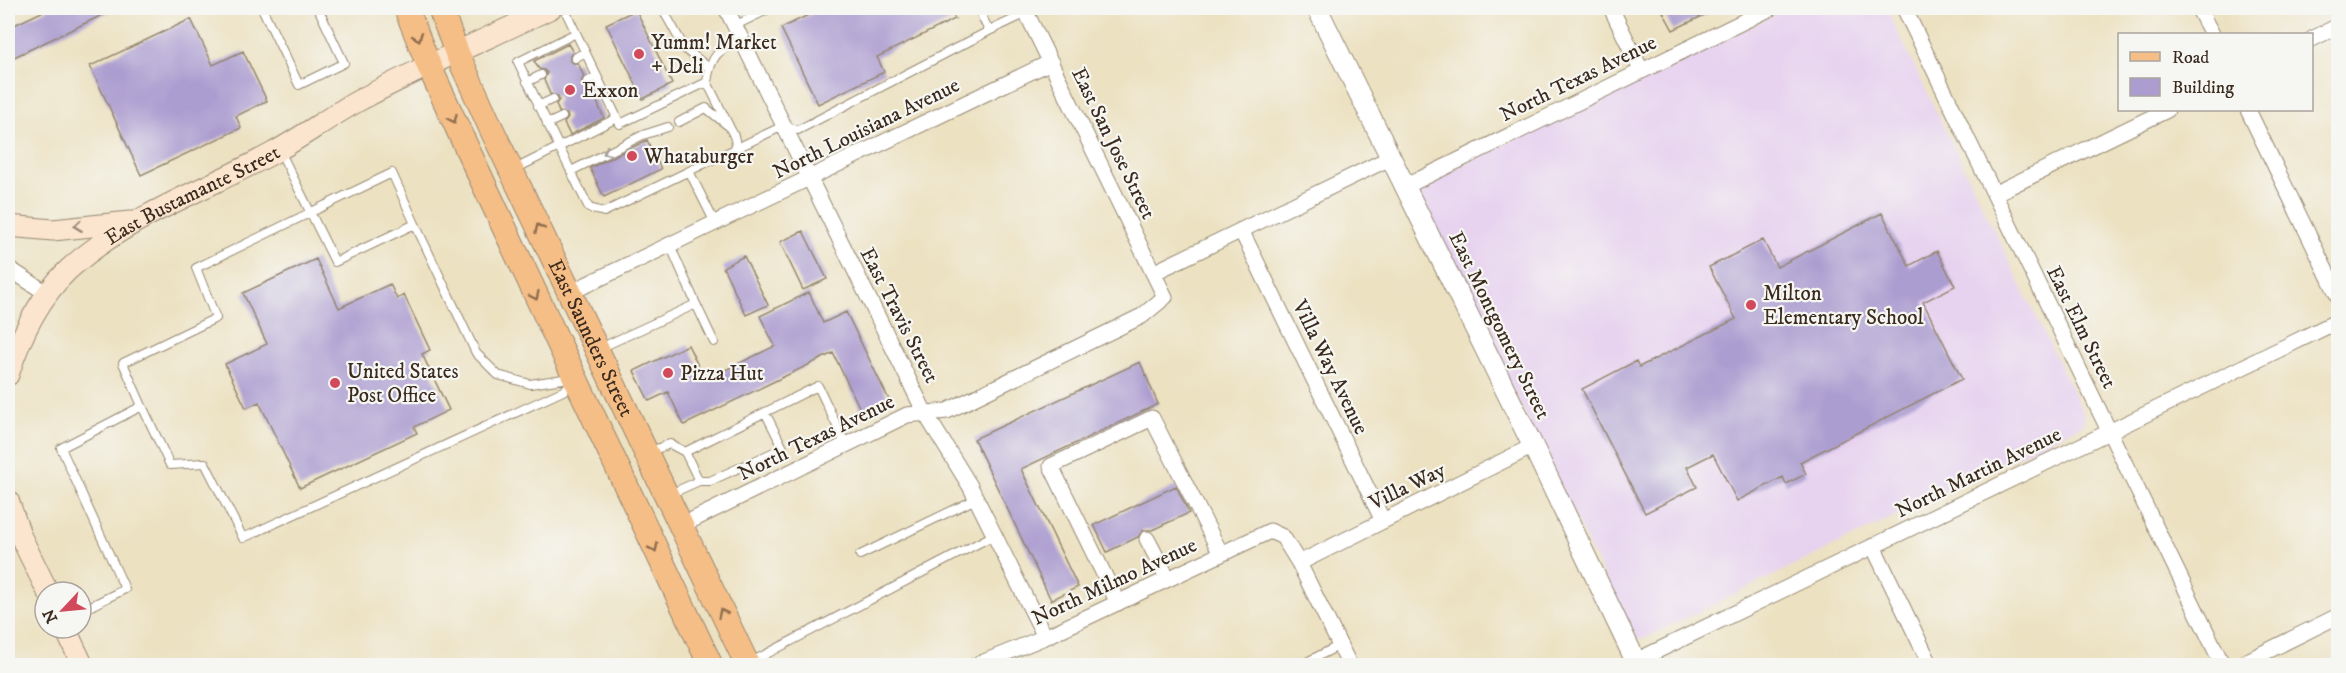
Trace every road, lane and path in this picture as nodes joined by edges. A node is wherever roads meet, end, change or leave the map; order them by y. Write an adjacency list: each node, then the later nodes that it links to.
1 (262, 8): 2 (lane)
2 (318, 8)
3 (406, 8): 27 (main road, East Saunders Street, one-way to 27)
4 (551, 8): 24 (main road, East Bustamante Street)
5 (564, 8): 20 (lane)
6 (662, 8): 28 (lane)
7 (726, 8): 19 (street, East Travis Street)
8 (771, 8): 19 (lane)
9 (978, 8): 18 (lane)
10 (1317, 8): 51 (street, East Montgomery Street)
11 (1611, 8): 29 (street)
12 (1771, 8): 29 (street, North Texas Avenue)
13 (1904, 8): 57 (street, East Elm Street)
14 (2198, 8): 21 (street)
15 (445, 9): 24 (main road, East Saunders Street)
16 (1026, 10): 18 (lane); 26 (street, East San Jose Street)
17 (2338, 26): 22 (street)
18 (989, 31): 46 (lane)
19 (738, 32): 28 (lane); 46 (street, East Travis Street)
20 (576, 33): 23 (lane); 33 (lane)
21 (2211, 33)
22 (2313, 38)
23 (585, 52): 25 (lane); 31 (lane)
24 (457, 53): 27 (main road, East Bustamante Street); 52 (main road, East Saunders Street)
25 (575, 58)
26 (1051, 62): 55 (street, North Louisiana Avenue); 66 (street, East San Jose Street)
27 (429, 66): 50 (main road, East Bustamante Street); 76 (main road, East Saunders Street, one-way to 76)
28 (709, 68): 32 (lane)
29 (1641, 70): 56 (street, North Texas Avenue)
30 (542, 75): 33 (lane)
31 (597, 76): 34 (lane); 35 (lane)
32 (707, 81): 42 (lane); 45 (lane)
33 (527, 82): 38 (lane)
34 (587, 82)
35 (605, 95): 37 (lane); 42 (lane)
36 (553, 99): 38 (lane)
37 (596, 100)
38 (538, 106): 44 (lane)
39 (2165, 111): 57 (street)
40 (2248, 111): 69 (street)
41 (562, 117): 44 (lane)
42 (617, 118): 48 (lane)
43 (679, 122): 45 (lane)
44 (548, 124): 48 (lane)
45 (729, 126): 49 (lane)
46 (783, 126): 49 (lane); 55 (street, East Travis Street)
47 (668, 127): 53 (lane, one-way to 53)
48 (559, 147): 52 (lane); 53 (lane)
49 (737, 148): 54 (lane)
50 (279, 149): 58 (lane); 59 (main road, East Bustamante Street)
51 (1390, 158): 56 (street, East Montgomery Street); 63 (street)
52 (512, 170): 67 (main road, East Saunders Street, one-way to 52)
53 (571, 171): 54 (lane)
54 (689, 171): 60 (lane)
55 (809, 179): 60 (street, North Louisiana Avenue); 79 (street, East Travis Street)
56 (1404, 187): 82 (street, East Montgomery Street)
57 (1994, 194): 80 (street, East Elm Street)
58 (311, 214): 61 (lane); 61 (lane); 77 (lane)
59 (136, 221): 62 (main road, one-way to 62); 68 (main road, East Bustamante Street)
60 (715, 223): 64 (street, North Louisiana Avenue)
61 (415, 224): 76 (lane)
62 (8, 226)
63 (1241, 230): 66 (street); 89 (street, Villa Way Avenue)
64 (670, 245): 67 (street, North Louisiana Avenue); 71 (lane)
65 (8, 268): 68 (street)
66 (1153, 273): 70 (street, East San Jose Street)
67 (569, 293): 74 (main road, East Saunders Street)
68 (48, 294): 75 (main road, East Bustamante Street)
69 (2338, 296)
70 (1165, 297): 79 (street, North Texas Avenue)
71 (696, 304): 73 (lane); 74 (lane)
72 (2338, 321): 80 (street, North Martin Avenue)
73 (714, 342)
74 (596, 350): 84 (main road, East Saunders Street)
75 (8, 375)
76 (574, 379): 77 (lane); 97 (main road); 109 (main road, East Saunders Street, one-way to 109)
77 (142, 406): 101 (lane)
78 (765, 412): 81 (lane); 83 (lane); 85 (lane)
79 (925, 413): 81 (street, North Texas Avenue); 87 (street, East Travis Street)
80 (2110, 432): 93 (street, North Martin Avenue); 114 (street, East Elm Street)
81 (846, 445): 90 (street, North Texas Avenue)
82 (1533, 446): 89 (street, Villa Way); 106 (street, East Montgomery Street)
83 (685, 452): 84 (lane); 85 (lane)
84 (645, 454): 86 (main road, East Saunders Street)
85 (699, 481): 86 (lane)
86 (666, 496): 90 (main road, East Saunders Street)
87 (976, 499): 91 (street, East Travis Street); 95 (lane)
88 (8, 500): 99 (main road)
89 (1383, 521): 96 (street, Villa Way)
90 (680, 526): 97 (main road, East Saunders Street)
91 (994, 535): 103 (street, East Travis Street); 107 (lane)
92 (1147, 539): 98 (street)
93 (1873, 546): 106 (street, North Martin Avenue); 113 (street)
94 (1221, 554): 96 (street, North Milmo Avenue); 98 (street, North Milmo Avenue); 100 (street)
95 (861, 555)
96 (1299, 563): 105 (street)
97 (705, 577): 107 (main road, East Saunders Street, one-way to 97)
98 (1168, 579): 100 (street, North Milmo Avenue)
99 (42, 580)
100 (1118, 603): 103 (street, North Milmo Avenue)
101 (93, 605)
102 (2338, 616): 115 (street)
103 (1045, 637): 110 (street, North Milmo Avenue)
104 (71, 640): 108 (main road)
105 (1340, 645): 111 (lane); 112 (street)
106 (1637, 663)
107 (747, 665)
108 (83, 666)
109 (711, 666)
110 (974, 666)
111 (1299, 666)
112 (1350, 666)
113 (1930, 666)
114 (2223, 666)
115 (2237, 666)

